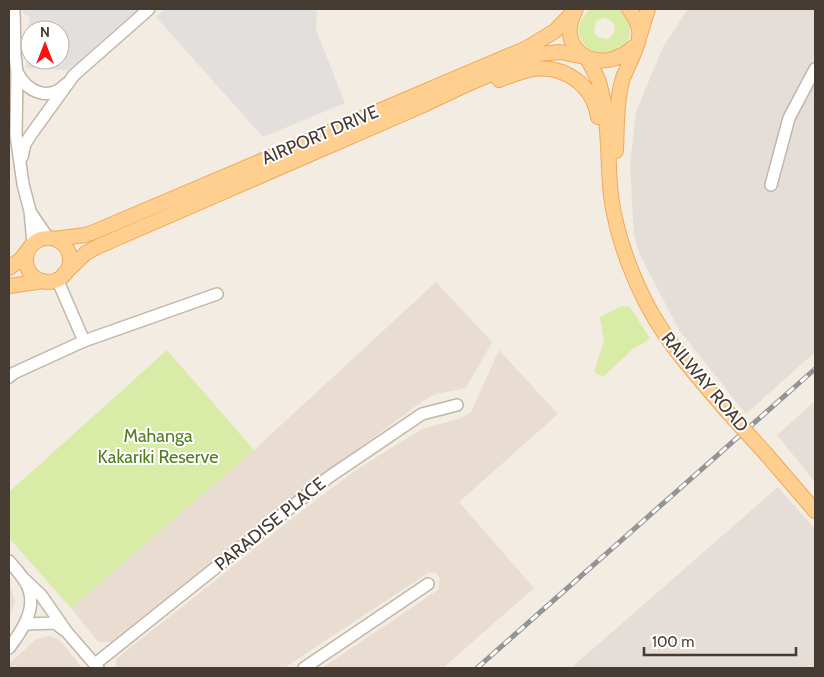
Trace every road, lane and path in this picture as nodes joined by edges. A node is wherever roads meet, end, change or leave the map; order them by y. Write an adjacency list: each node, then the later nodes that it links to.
1 (14, 9): 9 (street)
2 (149, 9): 10 (street)
3 (576, 9): 7 (main road, RAILWAY ROAD); 16 (main road, AIRPORT DRIVE)
4 (629, 9): 6 (main road)
5 (648, 9): 6 (main road, RAILWAY ROAD)
6 (638, 42): 7 (main road, AIRPORT DRIVE); 17 (main road, RAILWAY ROAD)
7 (586, 58): 11 (main road, AIRPORT DRIVE); 14 (main road, RAILWAY ROAD)
8 (815, 69): 13 (street)
9 (17, 72): 10 (street); 12 (street)
10 (74, 75): 12 (street)
11 (419, 107): 14 (main road); 20 (main road, AIRPORT DRIVE)
12 (21, 164): 15 (street)
13 (771, 185)
14 (611, 197): 17 (main road, RAILWAY ROAD)
15 (30, 211): 16 (street); 18 (street)
16 (51, 238): 18 (main road, AIRPORT DRIVE); 20 (main road)
17 (621, 238): 26 (main road, RAILWAY ROAD, bridge)
18 (31, 246): 19 (main road); 20 (main road)
19 (9, 268)
20 (57, 278): 21 (main road); 23 (street)
21 (9, 286)
22 (217, 294): 23 (street)
23 (84, 341): 24 (street)
24 (9, 377)
25 (457, 405): 33 (street, PARADISE PLACE)
26 (815, 511)
27 (9, 561): 28 (street)
28 (23, 578): 30 (street); 31 (street)
29 (428, 584): 34 (street)
30 (25, 624): 31 (street); 32 (street)
31 (66, 631): 33 (street)
32 (9, 648)
33 (96, 666)
34 (304, 668)

